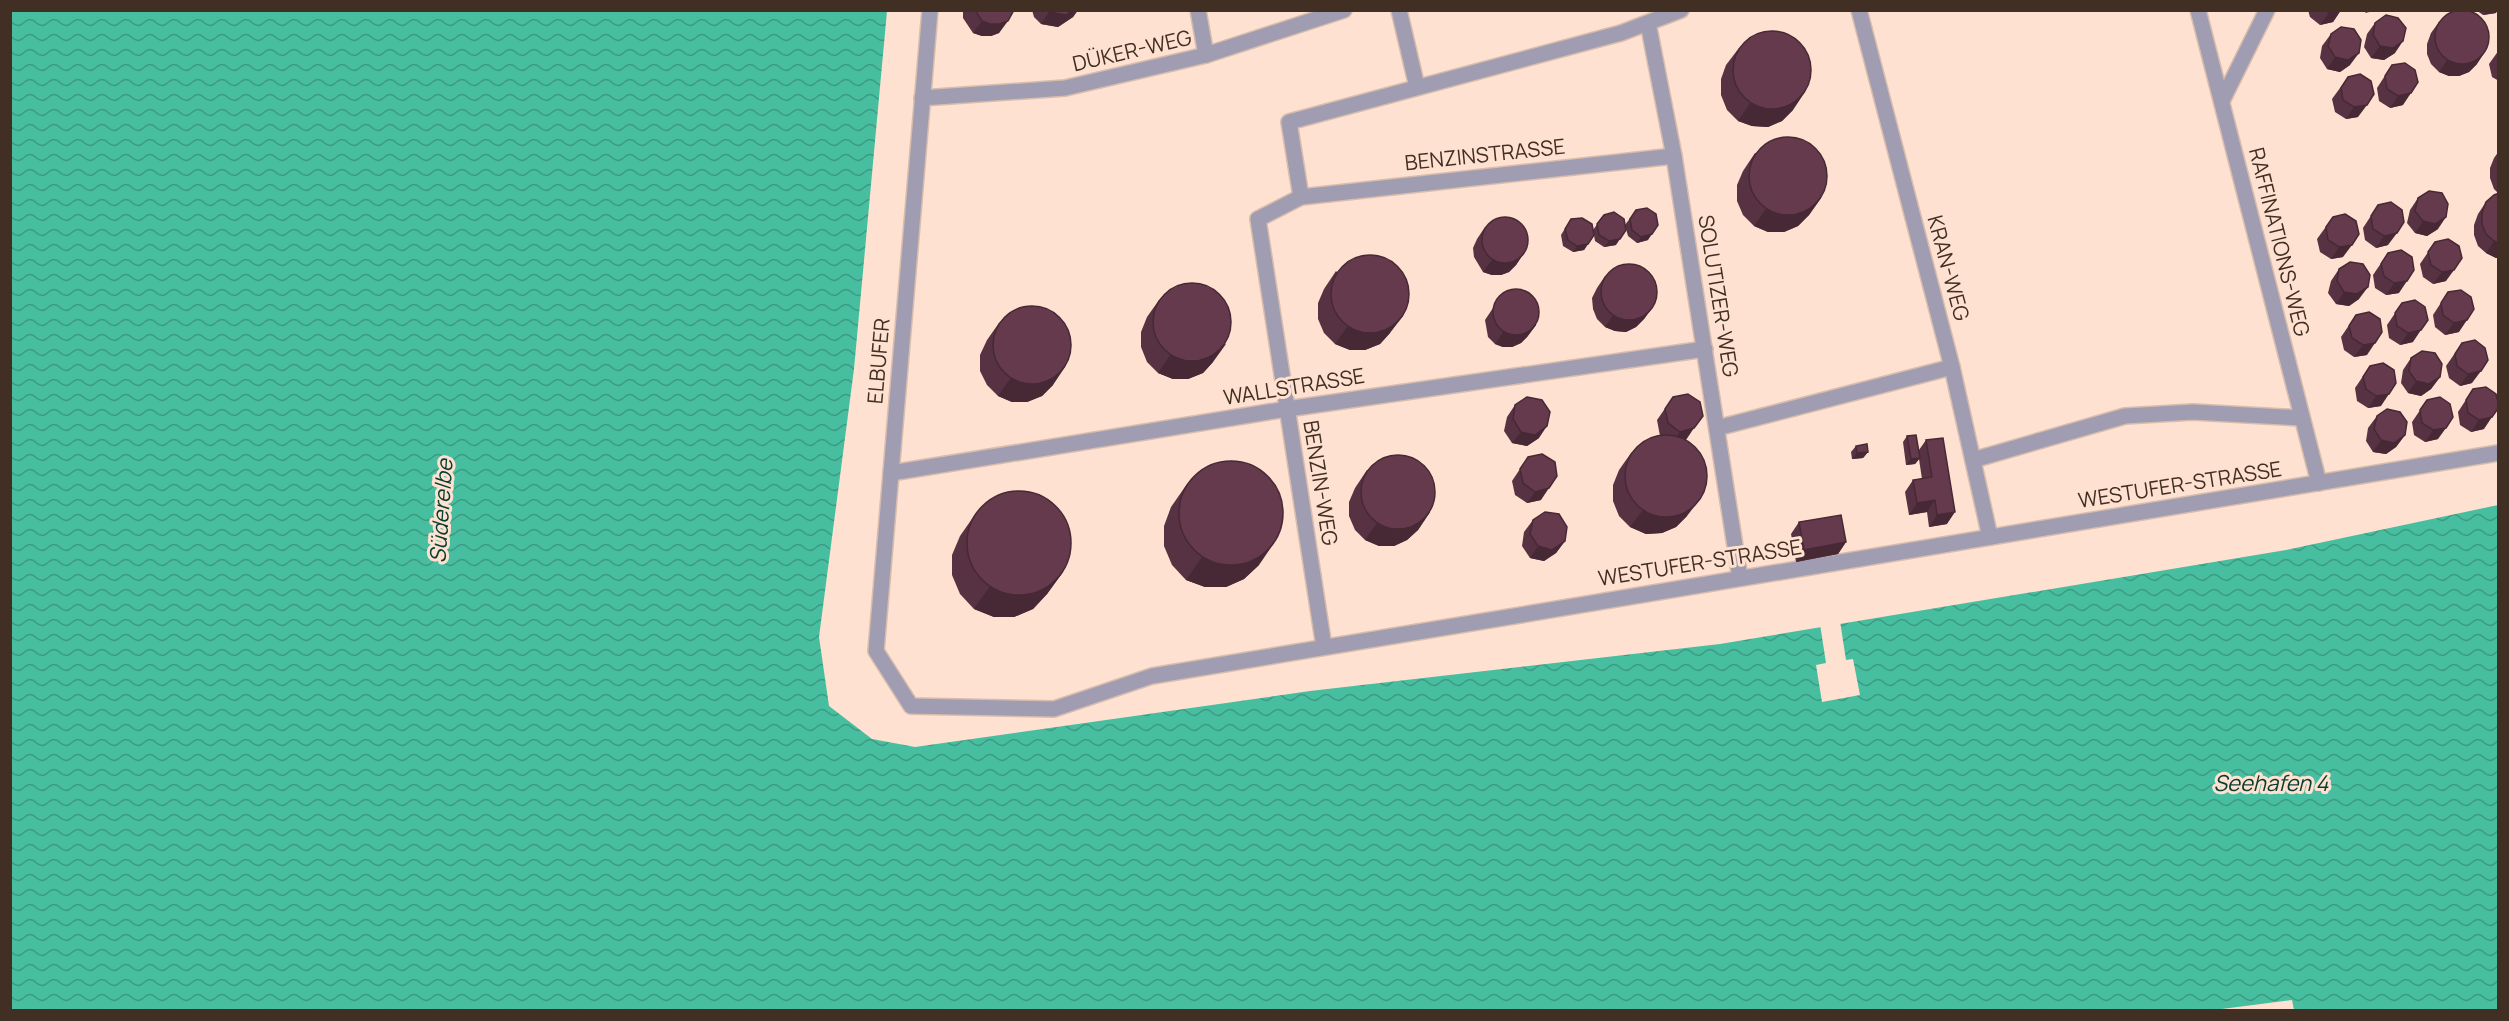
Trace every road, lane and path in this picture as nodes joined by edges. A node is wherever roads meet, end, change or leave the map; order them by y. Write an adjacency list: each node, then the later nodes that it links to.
1 (930, 10): 12 (lane, ELBUFER)
2 (1198, 10): 10 (lane)
3 (1344, 10): 10 (lane, DÜKER-WEG)
4 (1399, 10): 11 (lane)
5 (1681, 10): 9 (lane)
6 (1859, 10): 17 (lane, KRAN-WEG)
7 (2198, 10): 13 (lane, RAFFINATIONS-WEG)
8 (2267, 10): 13 (lane)
9 (1648, 23): 11 (lane); 14 (lane, SOLUTIZER-WEG)
10 (1206, 55): 12 (lane, DÜKER-WEG)
11 (1417, 87): 15 (lane)
12 (922, 98): 23 (lane, ELBUFER)
13 (2222, 101): 19 (lane, RAFFINATIONS-WEG)
14 (1674, 156): 15 (lane, BENZINSTRASSE); 16 (lane, SOLUTIZER-WEG)
15 (1301, 197): 18 (lane, BENZIN-WEG)
16 (1705, 350): 18 (lane, WALLSTRASSE); 20 (lane, SOLUTIZER-WEG)
17 (1952, 367): 20 (lane); 22 (lane, KRAN-WEG)
18 (1287, 409): 23 (lane, WALLSTRASSE); 27 (lane, BENZIN-WEG)
19 (2302, 418): 22 (lane); 24 (lane, RAFFINATIONS-WEG)
20 (1717, 428): 26 (lane, SOLUTIZER-WEG)
21 (2499, 453): 24 (lane, WESTUFER-STRASSE)
22 (1973, 459): 25 (lane, KRAN-WEG)
23 (891, 473): 28 (lane, ELBUFER)
24 (2319, 483): 25 (lane, WESTUFER-STRASSE)
25 (1990, 537): 26 (lane, WESTUFER-STRASSE)
26 (1740, 578): 27 (lane, WESTUFER-STRASSE)
27 (1324, 647): 28 (lane, WESTUFER-STRASSE)
28 (911, 706)

